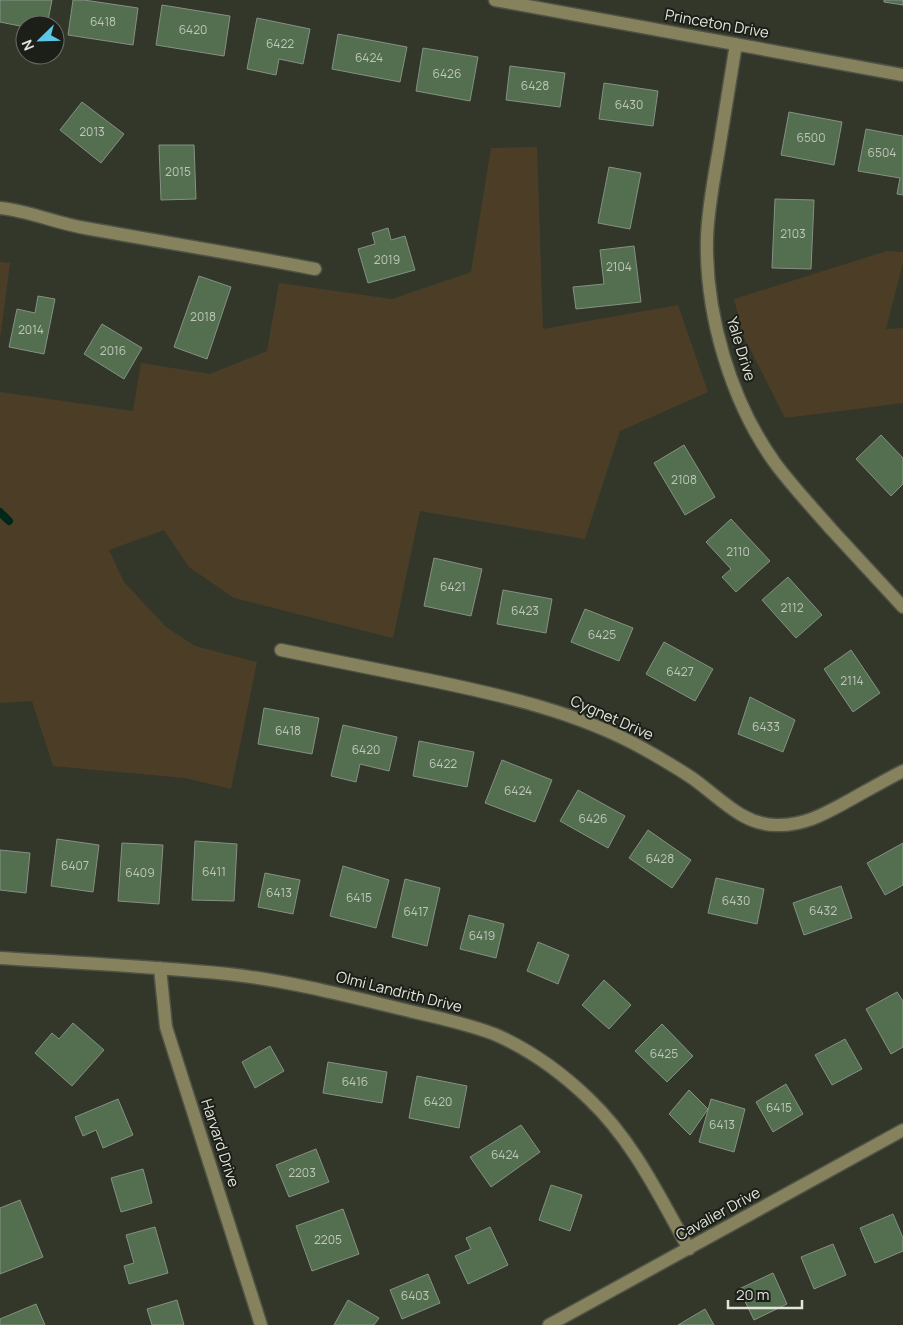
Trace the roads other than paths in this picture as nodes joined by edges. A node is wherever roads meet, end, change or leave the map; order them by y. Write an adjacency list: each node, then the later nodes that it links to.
1 (495, 0): 2 (street, Princeton Drive)
2 (736, 44): 3 (street, Princeton Drive); 6 (street, Yale Drive)
3 (903, 75)
4 (0, 208): 5 (street)
5 (315, 269)
6 (903, 607)
7 (280, 650): 8 (street, Cygnet Drive)
8 (903, 771)
9 (0, 958): 10 (street, Olmi Landrith Drive)
10 (160, 968): 12 (street, Olmi Landrith Drive); 13 (street, Harvard Drive)
11 (903, 1130): 12 (street, Cavalier Drive)
12 (688, 1249): 14 (street, Cavalier Drive)
13 (261, 1325)
14 (549, 1325)

